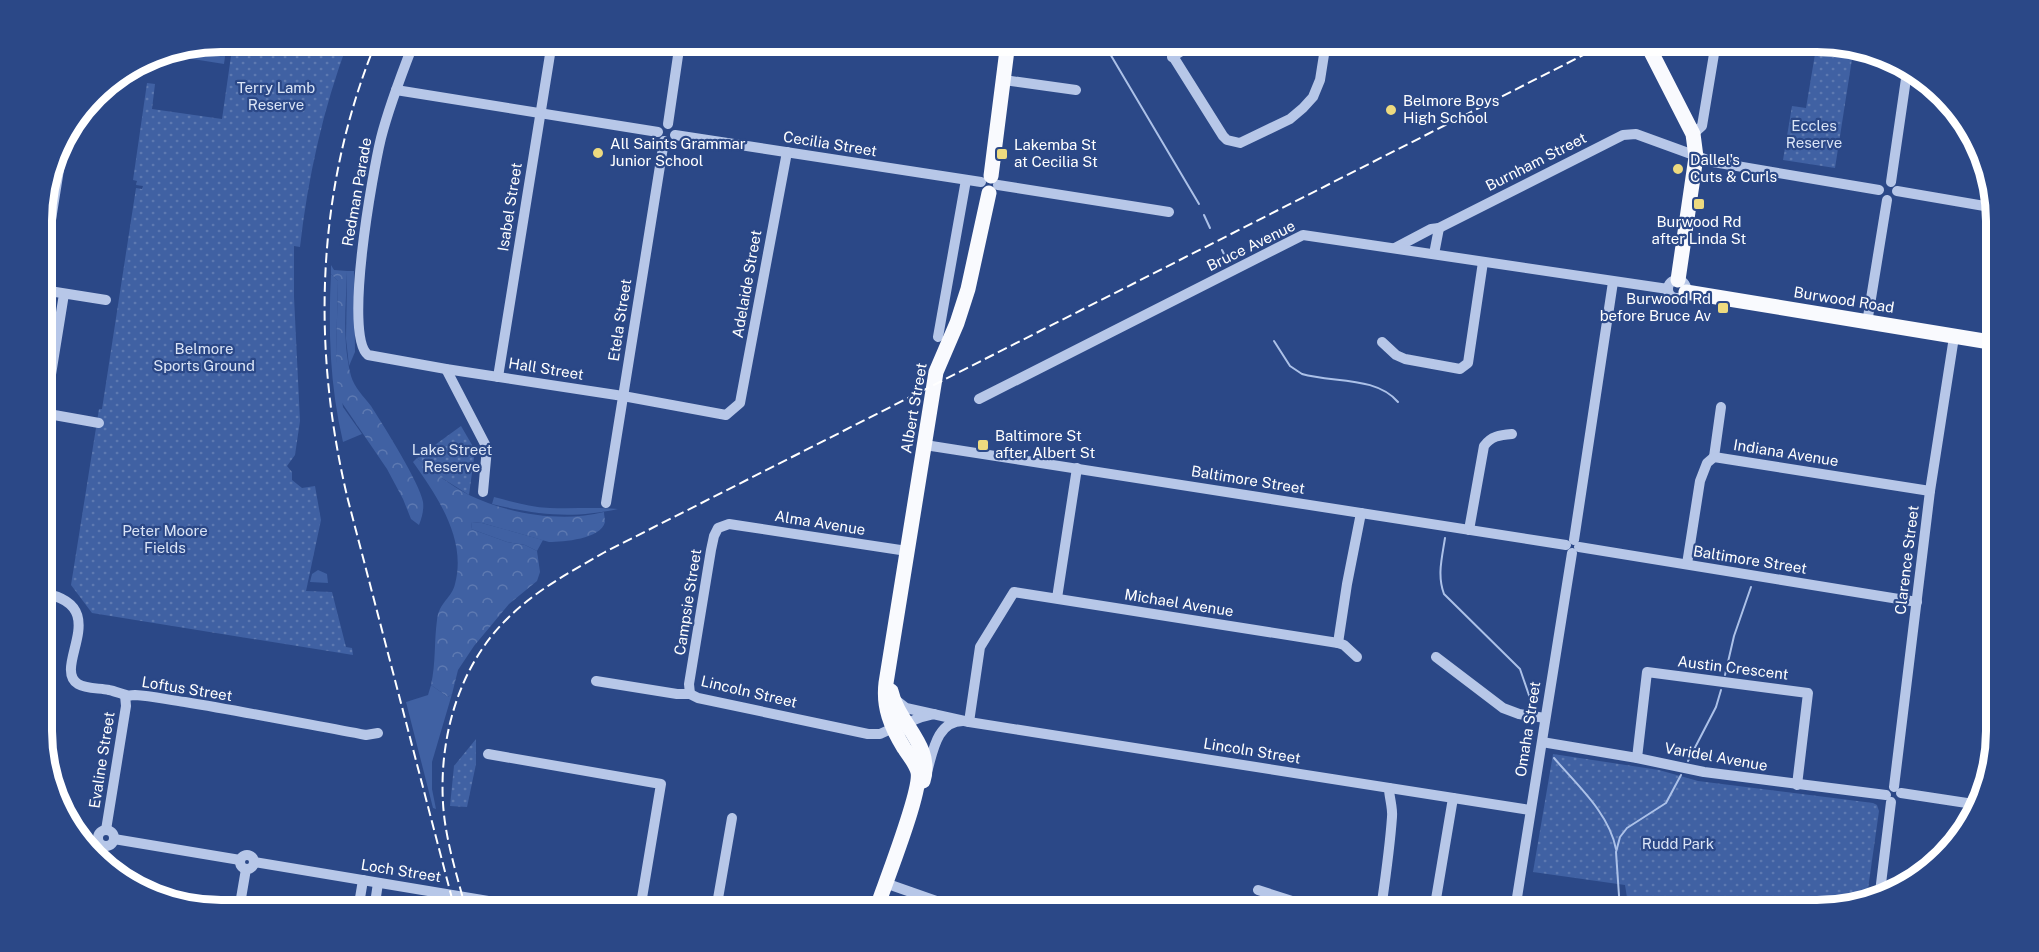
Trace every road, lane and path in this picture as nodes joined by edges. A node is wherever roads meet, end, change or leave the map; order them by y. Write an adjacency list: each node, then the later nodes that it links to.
1 (1170, 52): 10 (street)
2 (1180, 52): 10 (street)
3 (1324, 52): 10 (street)
4 (1651, 52): 17 (main road)
5 (1714, 52): 17 (street)
6 (410, 53): 13 (street, Redman Parade)
7 (550, 53): 15 (street, Isabel Street)
8 (678, 53): 16 (street)
9 (1007, 53): 12 (main road, Albert Street)
10 (1173, 57)
11 (1906, 78): 23 (street)
12 (1004, 80): 14 (street); 22 (main road, Albert Street)
13 (396, 90): 15 (street); 42 (street, Redman Parade)
14 (1076, 90)
15 (541, 113): 19 (street); 45 (street, Isabel Street)
16 (668, 124): 18 (street); 19 (street)
17 (1693, 134): 21 (main road)
18 (675, 135): 19 (street); 20 (street, Cecilia Street)
19 (661, 136): 46 (street, Etela Street)
20 (787, 152): 22 (street, Cecilia Street); 49 (street, Adelaide Street)
21 (1696, 157): 24 (street, Burnham Street); 28 (street, Burnham Street); 33 (main road)
22 (985, 183): 27 (street, Cecilia Street); 38 (street); 53 (main road, Albert Street)
23 (1894, 187): 24 (street); 25 (street); 26 (street)
24 (1880, 190): 25 (street)
25 (1887, 200): 37 (street)
26 (1985, 206)
27 (1169, 212)
28 (1439, 228): 29 (street, Burnham Street); 30 (street)
29 (1394, 248): 30 (street, Bruce Avenue); 47 (street, Bruce Avenue)
30 (1434, 254): 31 (street, Bruce Avenue)
31 (1483, 262): 32 (street, Bruce Avenue); 40 (street)
32 (1613, 282): 33 (street, Bruce Avenue); 62 (street, Omaha Street)
33 (1677, 287): 37 (main road, Burwood Road)
34 (53, 292): 35 (street)
35 (64, 294): 36 (street); 43 (street)
36 (106, 300)
37 (1868, 323): 39 (main road, Burwood Road)
38 (938, 337)
39 (1954, 337): 41 (main road, Burwood Road); 56 (street, Clarence Street)
40 (1382, 342)
41 (1986, 342)
42 (363, 352): 44 (street, Hall Street)
43 (53, 363)
44 (446, 369): 45 (street, Hall Street); 57 (street)
45 (498, 377): 46 (street, Hall Street)
46 (623, 396): 49 (street, Hall Street); 58 (street, Etela Street)
47 (979, 399)
48 (1721, 407): 54 (street)
49 (726, 415)
50 (53, 418): 51 (street)
51 (99, 423)
52 (1512, 434): 61 (street)
53 (925, 445): 55 (street, Baltimore Street); 63 (main road, Albert Street)
54 (1714, 457): 56 (street, Indiana Avenue); 64 (street, Indiana Avenue)
55 (1077, 468): 59 (street, Baltimore Street); 66 (street)
56 (1930, 491): 67 (street, Clarence Street)
57 (483, 492)
58 (606, 503)
59 (1361, 513): 61 (street, Baltimore Street); 69 (street)
60 (729, 525): 63 (street, Alma Avenue); 74 (street, Campsie Street)
61 (1469, 530): 62 (street, Baltimore Street)
62 (1573, 546): 64 (street, Baltimore Street); 77 (street, Omaha Street)
63 (907, 551): 68 (main road, Albert Street)
64 (1687, 564): 67 (street, Baltimore Street)
65 (52, 595): 75 (street, Loftus Street)
66 (1057, 598): 69 (street, Michael Avenue); 78 (street, Michael Avenue)
67 (1917, 602): 87 (street, Clarence Street)
68 (894, 634): 73 (main road, Albert Street); 79 (main road, Albert Street)
69 (1338, 643): 70 (street, Michael Avenue)
70 (1357, 657)
71 (1436, 657): 77 (street)
72 (596, 681): 74 (street, Lincoln Street)
73 (891, 690): 76 (street, Lincoln Street); 79 (main road, Albert Street)
74 (690, 694): 79 (street, Lincoln Street)
75 (125, 696): 80 (street, Loftus Street); 93 (street, Evaline Street)
76 (936, 714): 78 (street, Lincoln Street); 79 (street, Lincoln Street)
77 (1545, 718): 81 (street, Omaha Street)
78 (969, 722): 84 (street, Lincoln Street); 86 (street, Lincoln Street)
79 (900, 726): 84 (main road, Albert Street); 90 (main road, Albert Street)
80 (378, 733)
81 (1542, 742): 83 (street, Varidel Avenue); 91 (street, Omaha Street)
82 (488, 754): 111 (street)
83 (1637, 758): 85 (street, Varidel Avenue); 85 (street, Austin Crescent)
84 (924, 779): 90 (main road, Albert Street)
85 (1797, 785): 87 (street, Varidel Avenue)
86 (1389, 788): 88 (street, Lincoln Street); 104 (street)
87 (1893, 794): 89 (street, Varidel Avenue); 101 (street, Clarence Street)
88 (1453, 798): 91 (street, Lincoln Street); 105 (street)
89 (1970, 804)
90 (912, 806): 100 (main road)
91 (1530, 810): 106 (street, Omaha Street)
92 (732, 818): 112 (street)
93 (106, 830): 94 (street); 95 (street)
94 (114, 839): 95 (street); 97 (street, Loch Street)
95 (104, 845): 96 (street)
96 (103, 851)
97 (247, 864): 98 (street, Loch Street); 107 (street)
98 (363, 880): 99 (street, Loch Street); 108 (street)
99 (378, 883): 109 (street); 110 (street, Loch Street)
100 (885, 883): 113 (main road); 114 (street)
101 (1881, 887)
102 (1258, 890): 103 (street)
103 (1287, 899)
104 (1382, 899)
105 (1436, 899)
106 (1517, 899)
107 (241, 900)
108 (360, 900)
109 (375, 900)
110 (482, 900)
111 (642, 900)
112 (718, 900)
113 (879, 900)
114 (932, 900)

